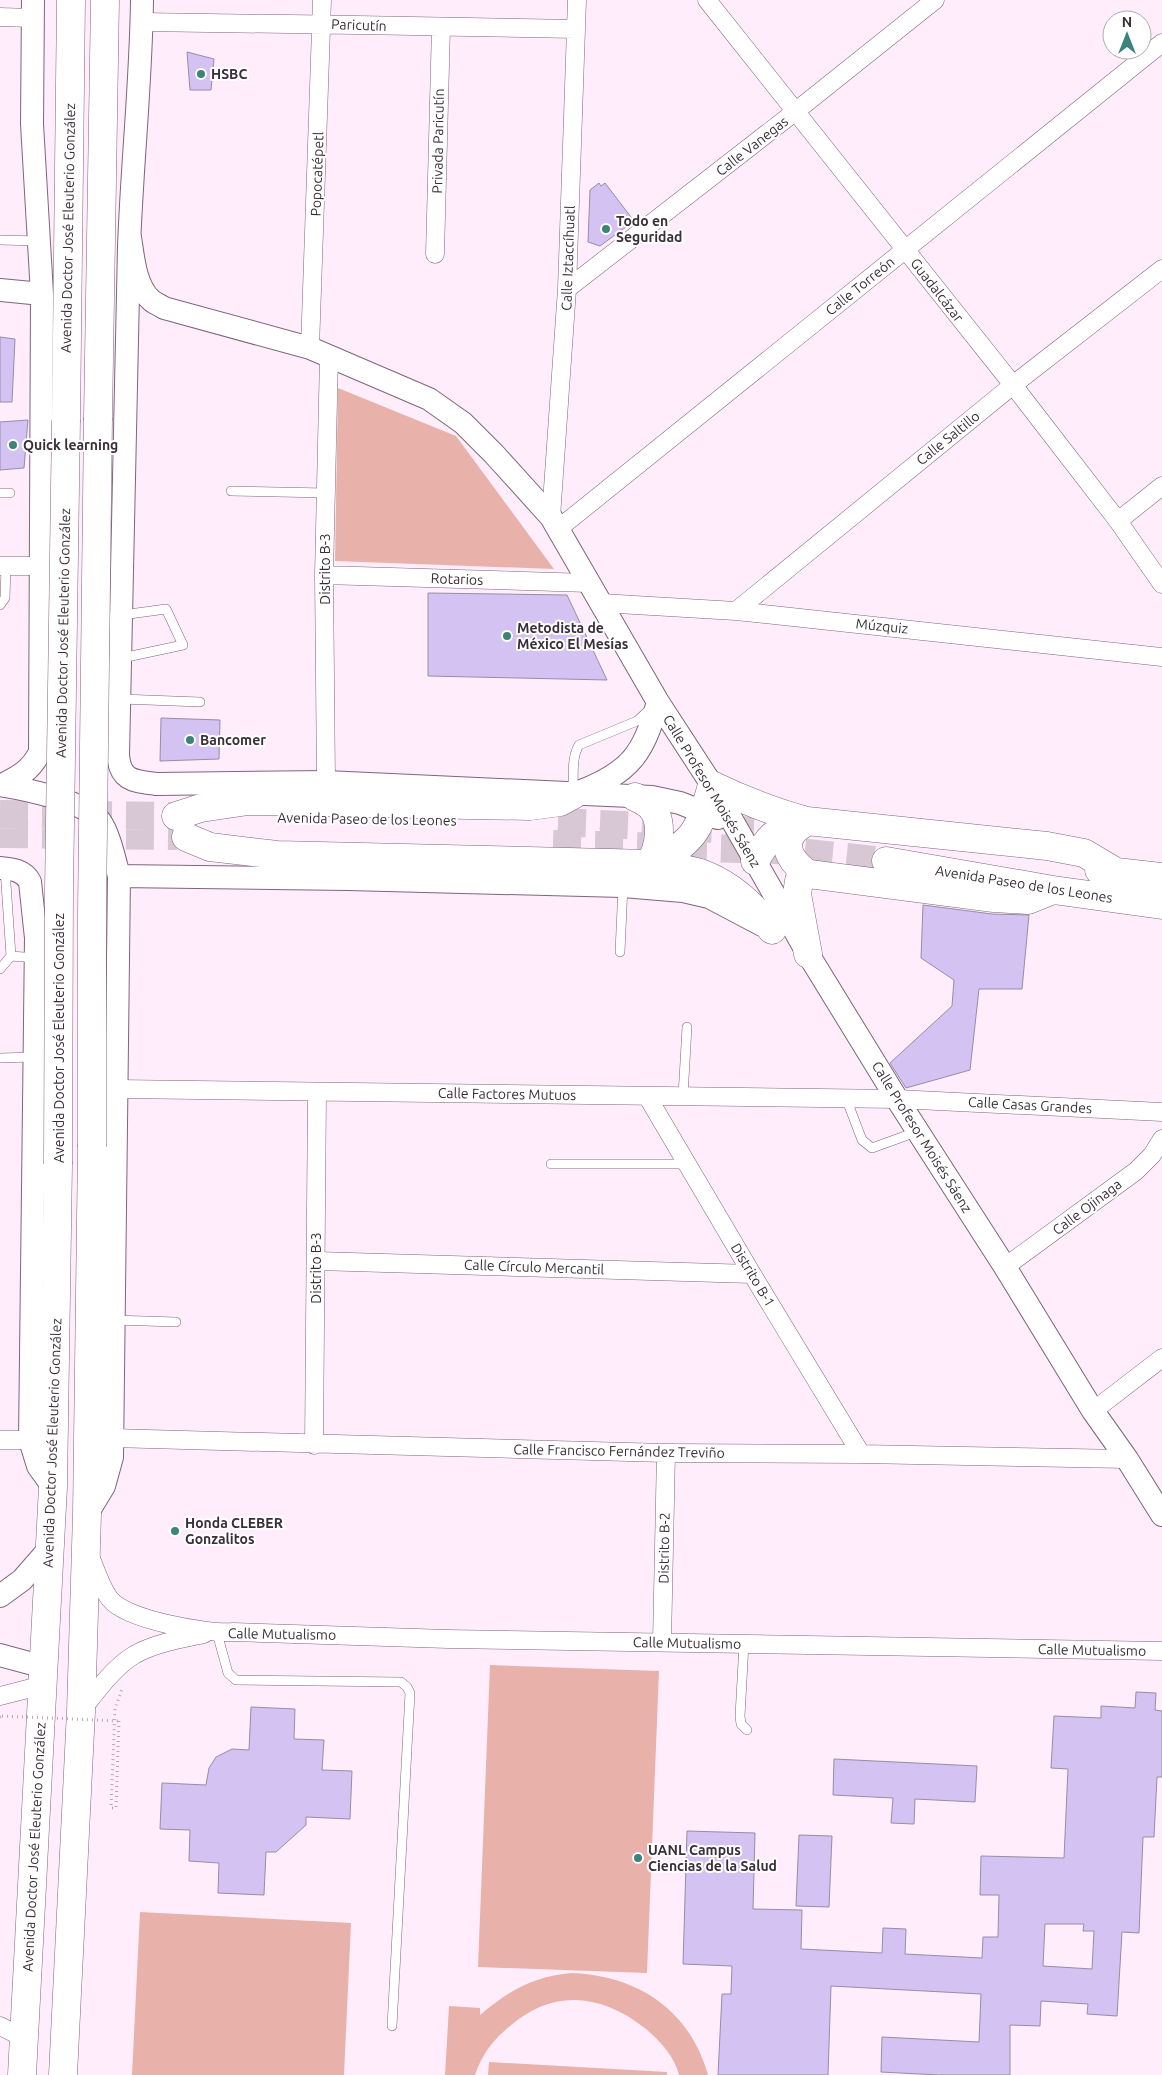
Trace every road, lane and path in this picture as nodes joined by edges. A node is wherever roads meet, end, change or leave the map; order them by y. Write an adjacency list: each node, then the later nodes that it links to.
1 (71, 0): 102 (main road, Avenida Doctor José Eleuterio González, bridge)
2 (105, 0): 103 (main road, bridge)
3 (142, 0): 10 (street)
4 (322, 0): 11 (street, Popocatépetl)
5 (577, 0): 13 (street, Calle Iztaccíhuatl)
6 (707, 0): 15 (street, Guadalcázar)
7 (935, 0): 15 (street, Calle Vanegas)
8 (32, 9): 9 (street); 18 (street)
9 (0, 17)
10 (142, 22): 11 (street, Paricutín); 16 (street)
11 (322, 23): 12 (street, Paricutín); 25 (street, Popocatépetl)
12 (441, 28): 13 (street, Paricutín); 20 (street, Privada Paricutín)
13 (576, 29): 22 (street, Calle Iztaccíhuatl)
14 (1162, 43): 19 (street, Calle Torreón)
15 (796, 111): 19 (street, Guadalcázar); 22 (street, Calle Vanegas)
16 (130, 237): 25 (street, Calle Profesor Moisés Sáenz); 40 (street)
17 (0, 240): 18 (lane)
18 (39, 241): 24 (street)
19 (905, 250): 26 (street, Guadalcázar); 31 (street, Calle Torreón)
20 (435, 254)
21 (1162, 269): 26 (street, Calle Saltillo)
22 (567, 289): 31 (street, Calle Iztaccíhuatl)
23 (0, 290): 24 (street)
24 (42, 294): 33 (street)
25 (319, 352): 29 (street, Distrito B-3); 31 (street, Calle Profesor Moisés Sáenz)
26 (1013, 385): 30 (street, Guadalcázar); 41 (street, Calle Saltillo)
27 (1162, 486): 30 (street)
28 (230, 492): 29 (lane)
29 (326, 493): 34 (street, Distrito B-3)
30 (1118, 521): 36 (street, Guadalcázar)
31 (555, 523): 35 (street, Calle Profesor Moisés Sáenz)
32 (3, 566): 33 (street); 39 (lane)
33 (41, 566): 37 (street)
34 (324, 575): 35 (street, Rotarios); 48 (street, Distrito B-3)
35 (589, 584): 38 (street, Calle Profesor Moisés Sáenz)
36 (1162, 584)
37 (40, 596): 40 (street); 47 (street)
38 (601, 603): 41 (street, Múzquiz); 46 (street, Calle Profesor Moisés Sáenz)
39 (0, 605)
40 (122, 606): 43 (street); 43 (lane)
41 (736, 611): 42 (street, Múzquiz)
42 (1162, 657)
43 (120, 659): 44 (street)
44 (120, 699): 45 (lane); 47 (street); 48 (street)
45 (200, 702)
46 (658, 702): 49 (street, Calle Profesor Moisés Sáenz); 51 (street); 51 (lane)
47 (40, 710): 50 (street)
48 (326, 782): 51 (street)
49 (712, 785): 53 (main road); 54 (main road); 55 (street, Calle Profesor Moisés Sáenz)
50 (1, 786): 63 (street)
51 (573, 795): 52 (street); 56 (main road)
52 (635, 796): 53 (street); 59 (main road)
53 (705, 812): 55 (street); 59 (main road)
54 (807, 821): 58 (main road); 61 (main road); 62 (main road)
55 (735, 826): 58 (street, Calle Profesor Moisés Sáenz)
56 (179, 830): 57 (main road, Avenida Paseo de los Leones); 59 (main road)
57 (555, 833)
58 (755, 861): 70 (street, Calle Profesor Moisés Sáenz)
59 (650, 864): 65 (street); 68 (main road)
60 (2, 868): 71 (lane); 72 (street)
61 (1116, 872): 64 (main road, Avenida Paseo de los Leones); 66 (main road, Avenida Paseo de los Leones)
62 (809, 874): 66 (main road); 70 (main road)
63 (119, 876): 65 (street); 77 (street)
64 (1162, 877)
65 (613, 885): 68 (street); 69 (lane)
66 (1053, 890): 67 (main road, Avenida Paseo de los Leones)
67 (1162, 906)
68 (772, 930): 70 (street)
69 (620, 952)
70 (808, 954): 82 (street, Calle Profesor Moisés Sáenz)
71 (11, 956): 72 (lane); 73 (lane)
72 (36, 958): 75 (street)
73 (0, 969)
74 (688, 1028): 80 (lane)
75 (34, 1057): 76 (lane); 97 (street)
76 (0, 1058)
77 (117, 1089): 78 (street, Calle Factores Mutuos); 91 (street)
78 (317, 1092): 79 (street, Calle Factores Mutuos); 88 (street, Distrito B-3)
79 (647, 1096): 80 (street, Calle Factores Mutuos); 87 (street, Distrito B-1)
80 (683, 1096): 81 (street, Calle Factores Mutuos)
81 (846, 1098): 82 (street, Calle Factores Mutuos); 84 (lane)
82 (897, 1099): 83 (street, Calle Casas Grandes); 84 (street, Calle Profesor Moisés Sáenz)
83 (1162, 1112)
84 (918, 1131): 89 (street, Calle Profesor Moisés Sáenz)
85 (1162, 1139): 89 (street, Calle Ojinaga)
86 (551, 1164): 87 (lane)
87 (689, 1164): 90 (street, Distrito B-1)
88 (317, 1260): 90 (street, Calle Círculo Mercantil); 98 (street, Distrito B-3)
89 (1005, 1267): 94 (street, Calle Profesor Moisés Sáenz)
90 (752, 1274): 100 (street, Distrito B-1)
91 (114, 1320): 92 (lane); 95 (street)
92 (176, 1322)
93 (1162, 1358): 94 (street)
94 (1093, 1411): 101 (street, Calle Profesor Moisés Sáenz)
95 (112, 1438): 98 (street, Calle Francisco Fernández Treviño); 103 (street)
96 (0, 1440): 97 (street)
97 (30, 1440): 102 (street)
98 (314, 1445): 99 (street, Calle Francisco Fernández Treviño)
99 (666, 1453): 100 (street, Calle Francisco Fernández Treviño); 109 (street, Distrito B-2)
100 (861, 1454): 101 (street, Calle Francisco Fernández Treviño)
101 (1127, 1459): 104 (street, Calle Profesor Moisés Sáenz)
102 (53, 1487): 106 (main road, Avenida Doctor José Eleuterio González)
103 (87, 1514): 105 (main road)
104 (1162, 1515)
105 (86, 1546): 108 (street, Calle Mutualismo); 116 (main road)
106 (50, 1548): 107 (street); 113 (main road, Avenida Doctor José Eleuterio González)
107 (0, 1596)
108 (214, 1633): 109 (street, Calle Mutualismo); 116 (street, Calle Mutualismo); 120 (lane)
109 (662, 1642): 110 (street, Calle Mutualismo)
110 (744, 1644): 111 (street, Calle Mutualismo); 118 (lane)
111 (1162, 1651)
112 (0, 1654): 113 (street)
113 (43, 1676): 115 (street); 121 (main road, Avenida Doctor José Eleuterio González)
114 (122, 1689): 117 (path, bridge)
115 (0, 1696)
116 (80, 1710): 123 (main road)
117 (1, 1717)
118 (747, 1730)
119 (0, 2026): 121 (street)
120 (392, 2026)
121 (24, 2038): 122 (main road, Avenida Doctor José Eleuterio González)
122 (22, 2075)
123 (62, 2075)

